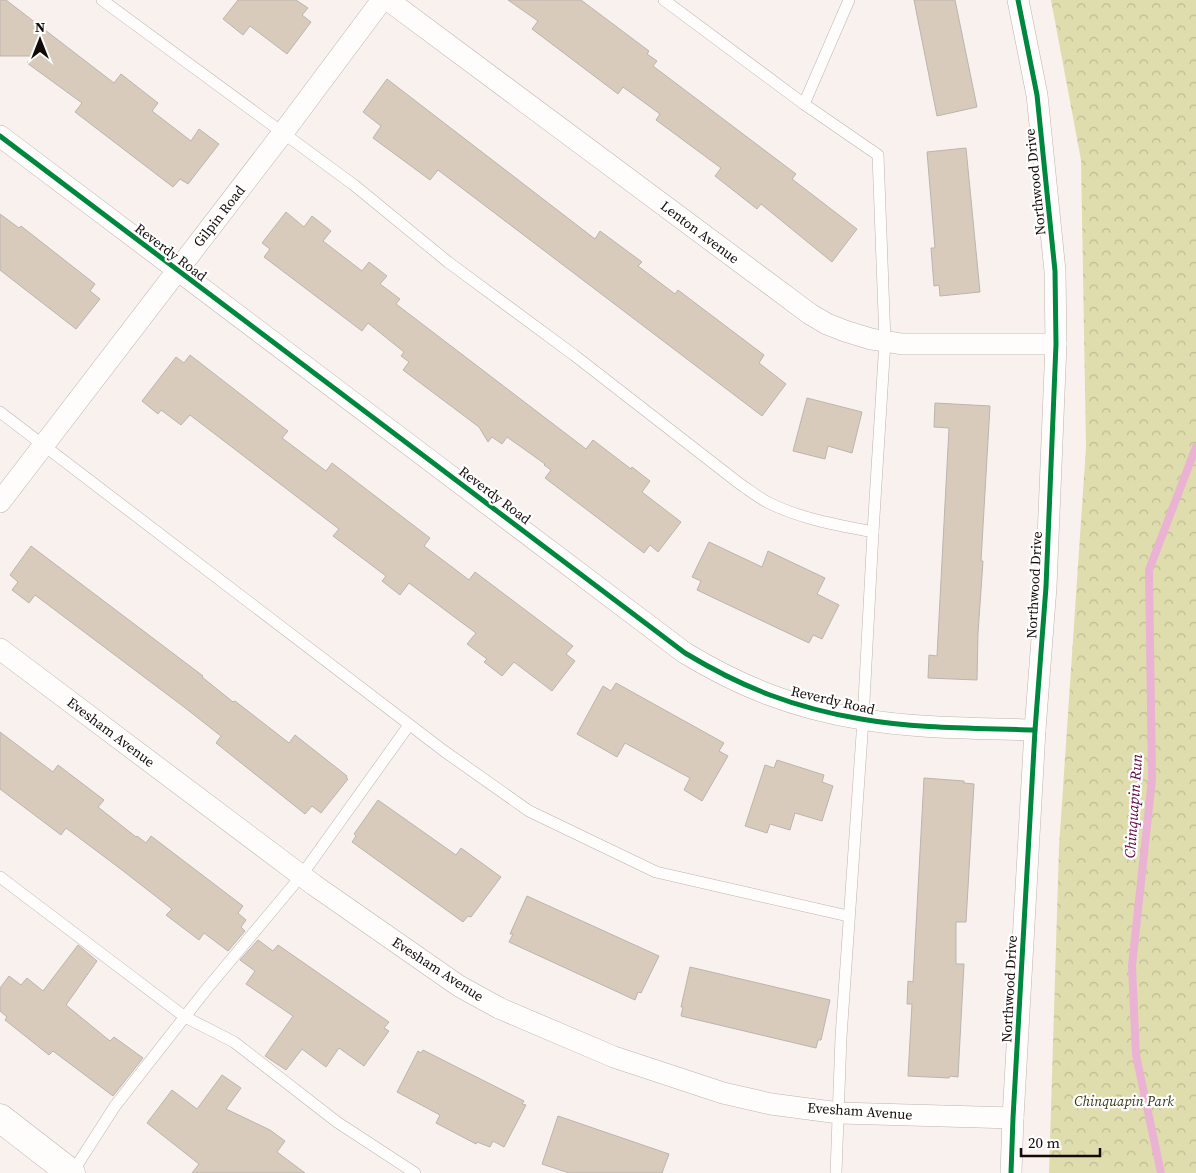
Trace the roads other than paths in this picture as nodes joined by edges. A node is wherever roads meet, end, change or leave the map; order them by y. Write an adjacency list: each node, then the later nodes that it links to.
1 (102, 0): 8 (lane)
2 (382, 0): 8 (street, Gilpin Road)
3 (388, 0): 11 (street, Lenton Avenue)
4 (664, 0): 7 (lane)
5 (849, 0): 7 (lane)
6 (1018, 0): 12 (street, Northwood Drive)
7 (804, 104): 11 (lane)
8 (282, 134): 10 (street, Gilpin Road); 16 (lane)
9 (0, 136): 10 (street, Reverdy Road)
10 (177, 270): 14 (street, Gilpin Road); 18 (street, Reverdy Road)
11 (886, 341): 12 (street, Lenton Avenue); 16 (lane)
12 (1056, 344): 20 (street, Northwood Drive)
13 (0, 412): 14 (lane)
14 (44, 444): 15 (street, Gilpin Road); 19 (lane)
15 (0, 502)
16 (872, 532): 18 (lane)
17 (0, 649): 21 (street, Evesham Avenue)
18 (863, 720): 20 (street, Reverdy Road); 23 (lane)
19 (409, 725): 21 (lane); 23 (lane)
20 (1035, 730): 27 (street, Northwood Drive)
21 (301, 876): 24 (lane); 25 (street, Evesham Avenue)
22 (0, 877): 24 (lane)
23 (848, 916): 25 (lane)
24 (185, 1017): 28 (lane); 29 (lane)
25 (838, 1113): 27 (street, Evesham Avenue); 30 (lane)
26 (0, 1118): 28 (main road)
27 (1013, 1118): 31 (street, Northwood Drive)
28 (72, 1173)
29 (415, 1173)
30 (836, 1173)
31 (1011, 1173)

